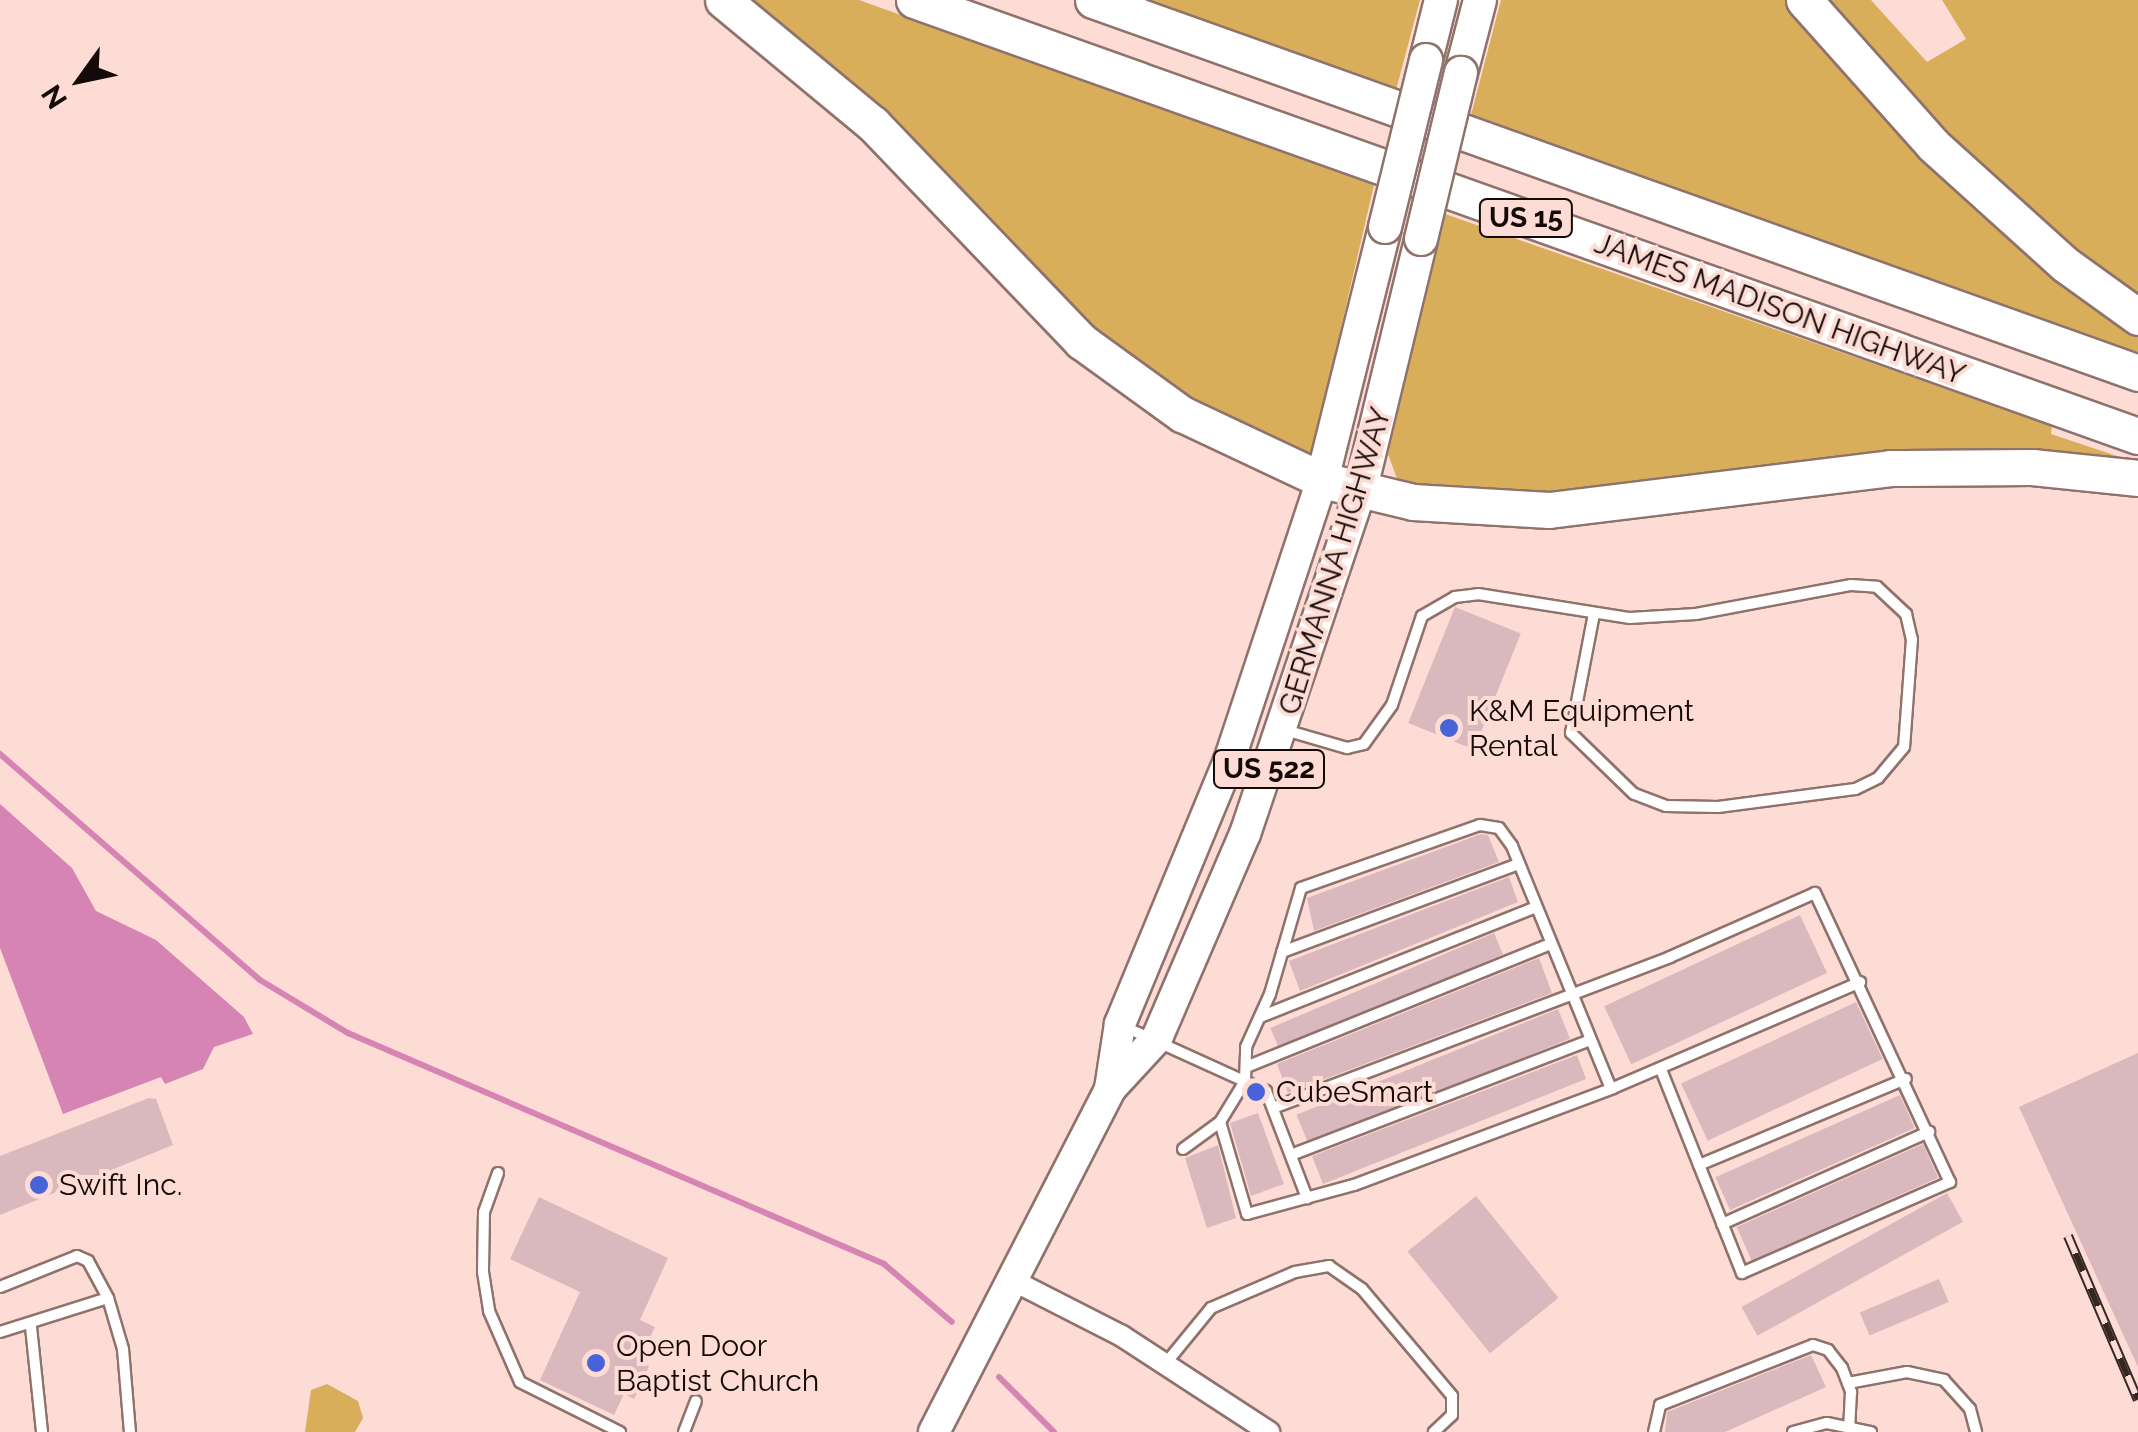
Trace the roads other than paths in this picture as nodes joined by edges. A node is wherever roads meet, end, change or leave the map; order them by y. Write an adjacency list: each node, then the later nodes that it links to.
1 (722, 0): 11 (highway)
2 (914, 0): 9 (highway, JAMES MADISON HIGHWAY / US 15)
3 (1093, 0): 8 (highway, JAMES MADISON HIGHWAY / US 15)
4 (1441, 0): 11 (highway, GERMANNA HIGHWAY / US 522, bridge)
5 (1480, 0): 12 (highway, GERMANNA HIGHWAY / US 522, bridge)
6 (1804, 0): 7 (highway)
7 (2138, 318)
8 (2138, 373)
9 (2138, 436)
10 (2138, 478): 12 (highway)
11 (1322, 480): 12 (highway); 22 (main road, GERMANNA HIGHWAY / US 522)
12 (1360, 492): 14 (main road, GERMANNA HIGHWAY / US 522)
13 (1594, 612): 13 (lane); 14 (lane)
14 (1284, 729): 23 (main road, GERMANNA HIGHWAY / US 522)
15 (1519, 864): 16 (lane); 18 (lane); 18 (lane)
16 (1536, 907): 17 (lane); 21 (lane)
17 (1551, 944): 20 (lane); 25 (lane)
18 (1282, 952): 21 (lane)
19 (1860, 982): 20 (lane); 26 (lane); 27 (lane)
20 (1571, 992): 24 (lane); 31 (lane)
21 (1260, 1017): 25 (lane)
22 (1120, 1024): 23 (lane); 30 (main road, GERMANNA HIGHWAY / US 522)
23 (1157, 1038): 28 (lane); 30 (main road, GERMANNA HIGHWAY / US 522)
24 (1591, 1040): 29 (lane); 35 (lane)
25 (1246, 1067): 28 (lane)
26 (1661, 1069): 29 (lane); 36 (lane)
27 (1906, 1078): 33 (lane); 36 (lane)
28 (1245, 1081): 31 (lane); 32 (lane)
29 (1611, 1088): 38 (lane)
30 (1110, 1089): 40 (main road, GERMANNA HIGHWAY / US 522)
31 (1273, 1108): 35 (lane)
32 (1220, 1122): 34 (lane); 38 (lane)
33 (1929, 1132): 39 (lane); 39 (lane)
34 (1183, 1148)
35 (1290, 1156): 38 (lane)
36 (1699, 1165): 39 (lane)
37 (498, 1173): 52 (lane)
38 (1307, 1198)
39 (1722, 1224)
40 (1012, 1280): 45 (street); 54 (main road, GERMANNA HIGHWAY / US 522)
41 (0, 1287): 42 (lane)
42 (108, 1298): 43 (lane); 51 (lane)
43 (31, 1327): 44 (lane); 50 (lane)
44 (0, 1332)
45 (1166, 1363): 55 (street); 56 (lane)
46 (1848, 1383): 48 (lane); 57 (lane); 60 (lane)
47 (696, 1401): 53 (lane)
48 (1849, 1426): 49 (lane); 59 (lane)
49 (1817, 1428): 58 (lane)
50 (42, 1432)
51 (130, 1432)
52 (620, 1432)
53 (684, 1432)
54 (934, 1432)
55 (1270, 1432)
56 (1434, 1432)
57 (1654, 1432)
58 (1793, 1432)
59 (1871, 1432)
60 (1976, 1432)

